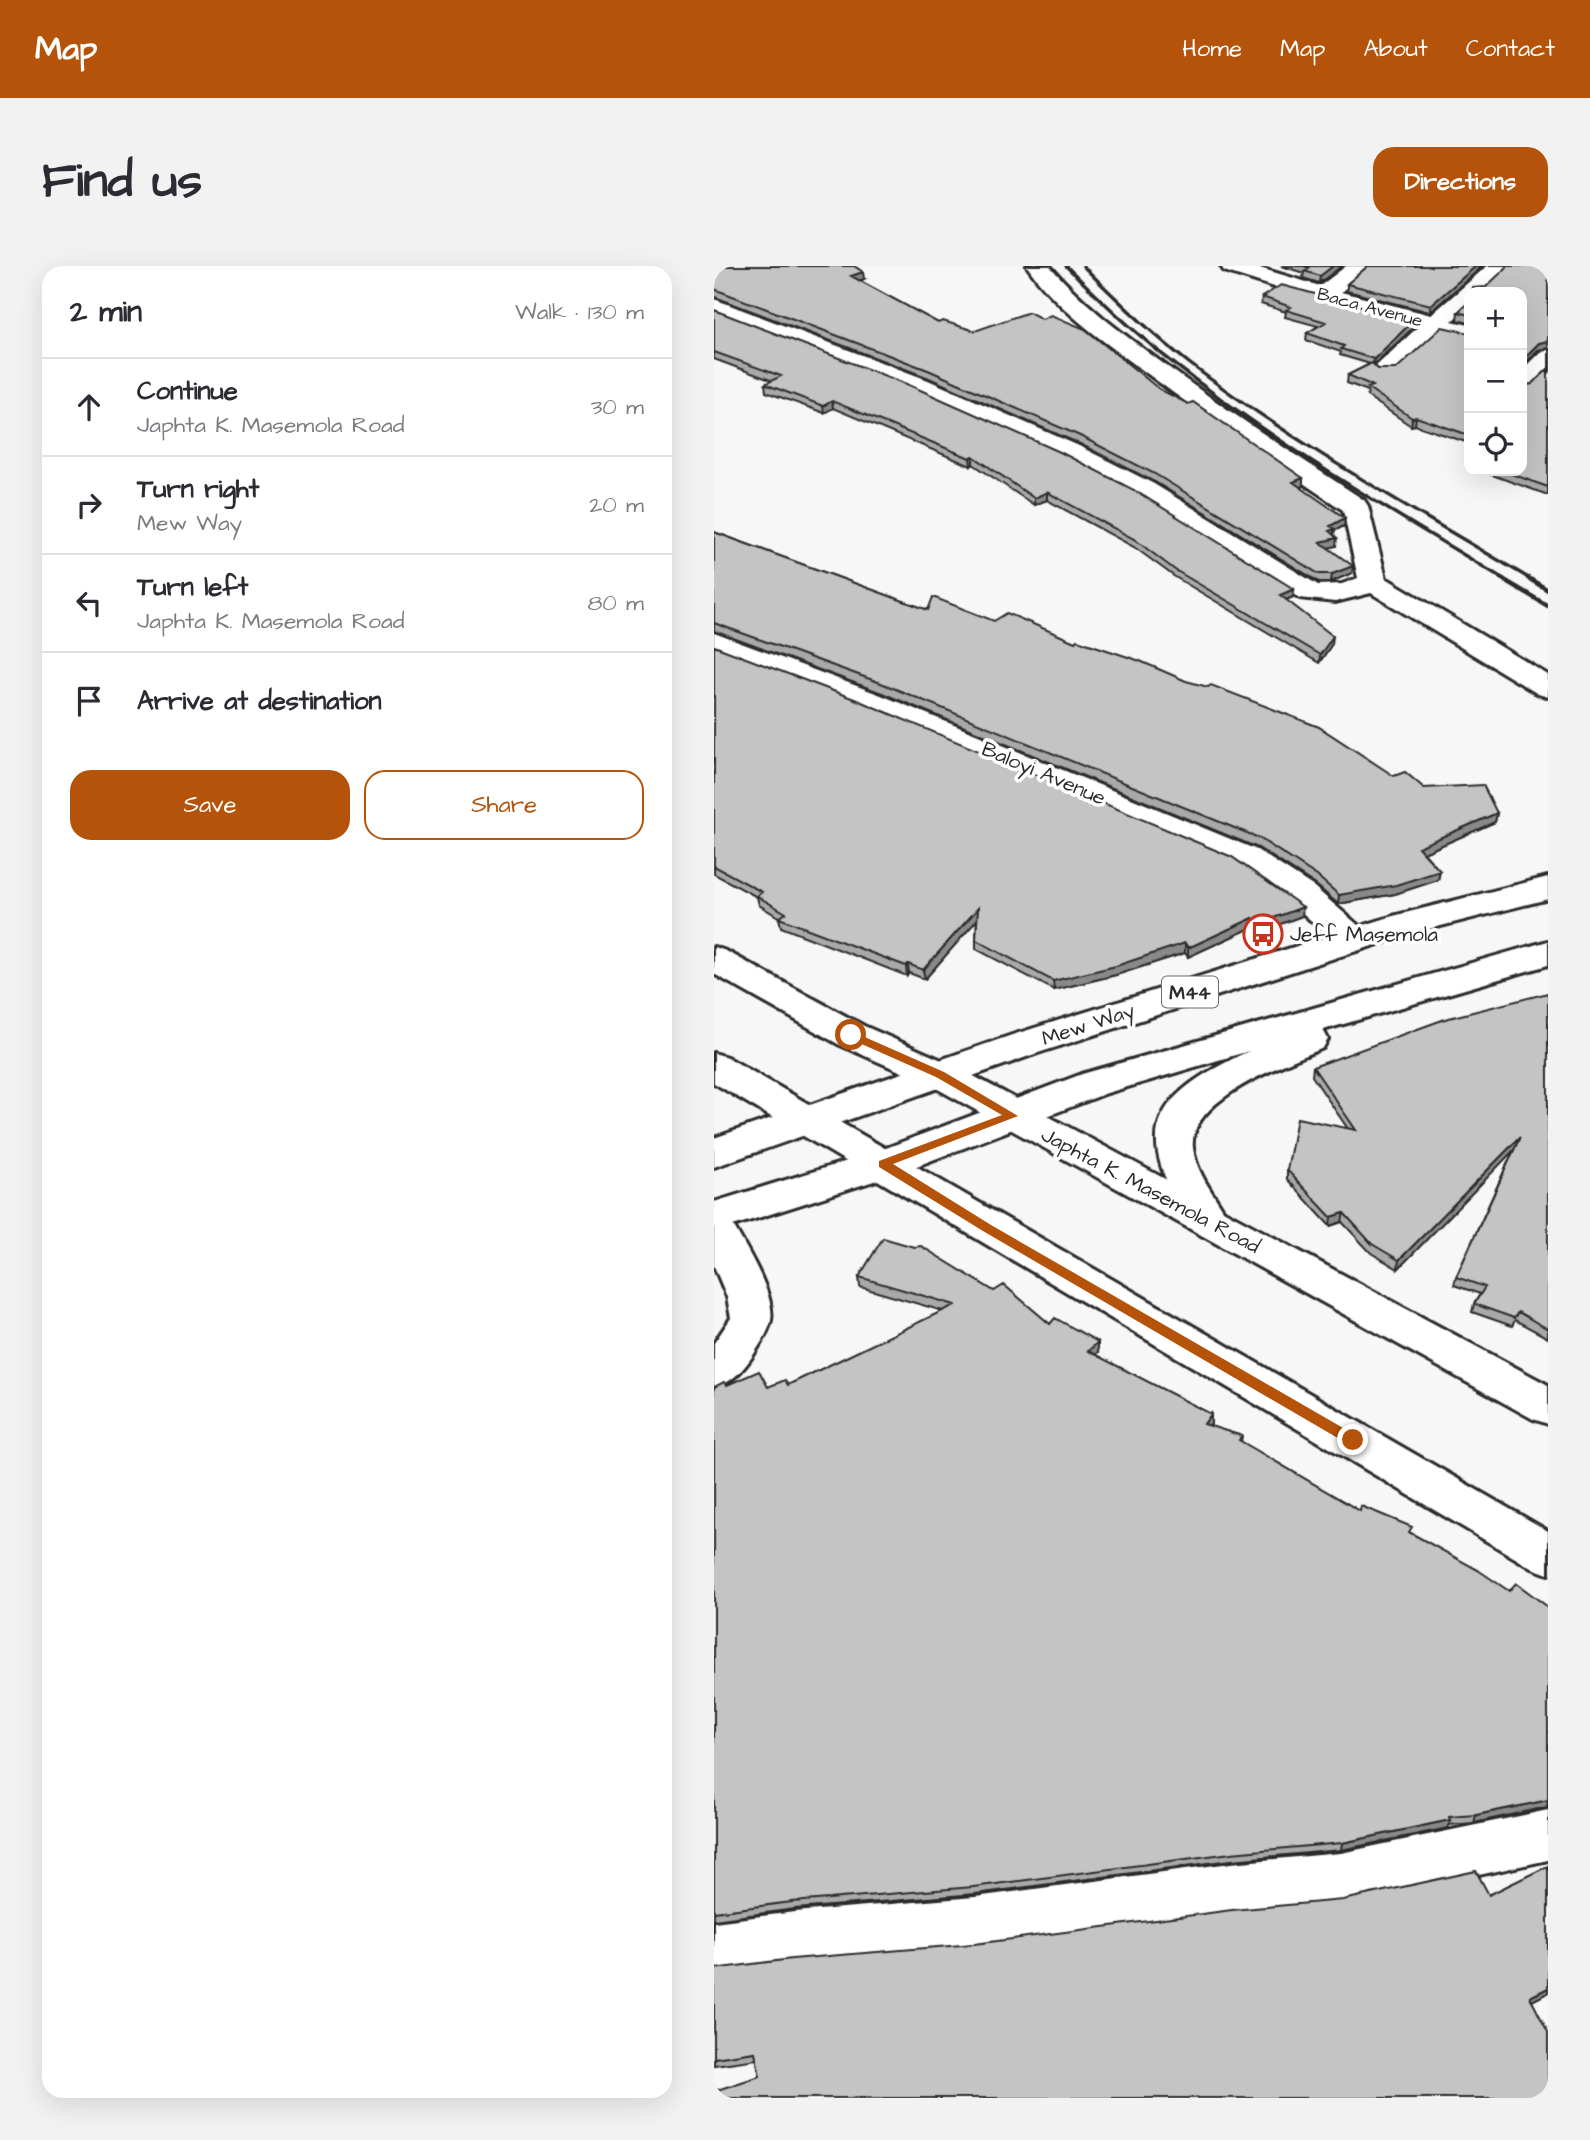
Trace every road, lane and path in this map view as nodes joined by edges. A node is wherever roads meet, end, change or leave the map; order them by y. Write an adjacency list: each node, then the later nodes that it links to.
1 (1038, 266): 16 (street)
2 (1233, 266): 6 (street, Baca Avenue)
3 (1360, 266): 6 (street)
4 (1500, 266): 5 (street)
5 (1477, 287)
6 (1323, 295): 9 (street, Baca Avenue)
7 (1464, 298): 9 (street)
8 (714, 306): 16 (street)
9 (1435, 324): 10 (street, Baca Avenue); 14 (street)
10 (1464, 331)
11 (1527, 346): 12 (street)
12 (1548, 351)
13 (1548, 358): 15 (street)
14 (1385, 369)
15 (1527, 379)
16 (1373, 582): 18 (street)
17 (714, 642): 20 (street, Baloyi Avenue)
18 (1548, 688)
19 (1548, 888): 20 (street, Mew Way / M44)
20 (1354, 940): 25 (street, Mew Way / M44)
21 (1548, 953): 23 (street)
22 (714, 959): 25 (street, Japhta K. Masemola Road)
23 (1423, 987): 26 (street); 31 (street)
24 (714, 1066): 27 (street)
25 (940, 1074): 26 (street, Japhta K. Masemola Road); 27 (street, Mew Way / M44)
26 (1012, 1116): 29 (street); 31 (street, Japhta K. Masemola Road)
27 (808, 1122): 28 (street, Mew Way / M44); 29 (street)
28 (714, 1153)
29 (883, 1164): 30 (street); 35 (street)
30 (714, 1217)
31 (1209, 1220): 34 (street, Japhta K. Masemola Road)
32 (714, 1227): 33 (street)
33 (714, 1371)
34 (1548, 1406)
35 (1548, 1554)
36 (1548, 1835): 37 (street)
37 (714, 1948)

